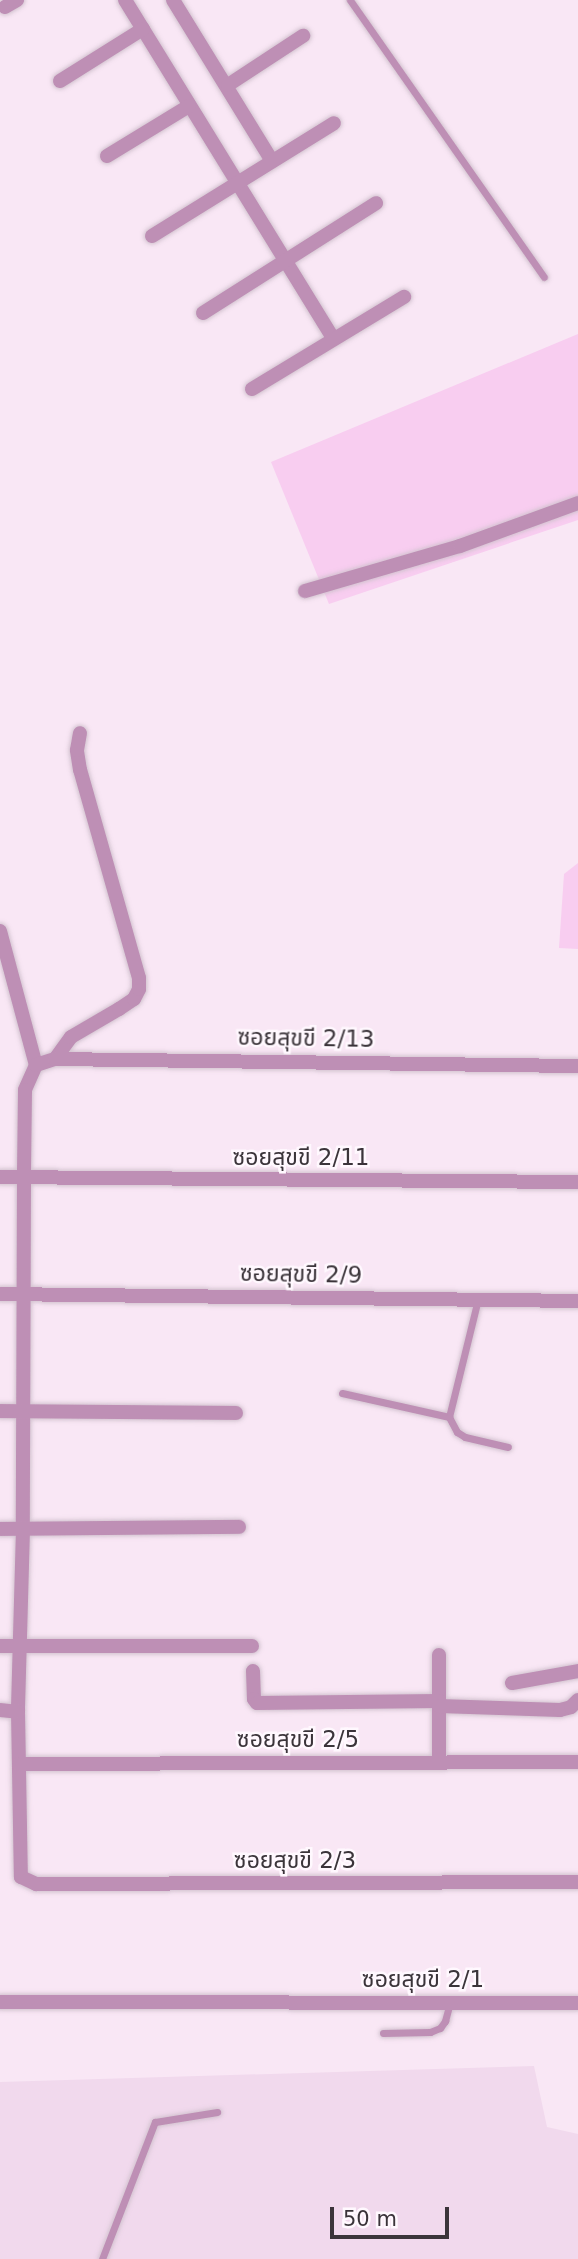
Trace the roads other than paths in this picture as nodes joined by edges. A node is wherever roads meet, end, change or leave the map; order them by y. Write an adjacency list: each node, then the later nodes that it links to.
1 (125, 0): 5 (street)
2 (191, 0): 4 (street)
3 (350, 0): 17 (lane)
4 (175, 4): 8 (street)
5 (143, 29): 7 (street); 9 (street)
6 (303, 36): 8 (street)
7 (60, 81)
8 (228, 85): 12 (street)
9 (189, 106): 11 (street); 13 (street)
10 (334, 123): 12 (street)
11 (107, 156)
12 (272, 161): 13 (street)
13 (238, 182): 15 (street); 16 (street)
14 (376, 203): 16 (street)
15 (152, 236)
16 (285, 262): 19 (street); 20 (street)
17 (544, 277)
18 (404, 297): 20 (street)
19 (203, 313)
20 (333, 338): 21 (street)
21 (252, 389)
22 (578, 503): 23 (street)
23 (305, 591)
24 (80, 733): 26 (street)
25 (0, 931): 27 (street)
26 (55, 1059): 27 (street, ซอยสุขขี 2/13); 28 (street, ซอยสุขขี 2/13)
27 (36, 1065): 30 (street)
28 (578, 1066)
29 (0, 1177): 30 (street, ซอยสุขขี 2/11)
30 (24, 1177): 31 (street, ซอยสุขขี 2/11); 33 (street)
31 (578, 1182)
32 (0, 1294): 33 (street, ซอยสุขขี 2/9)
33 (24, 1294): 34 (street, ซอยสุขขี 2/9); 38 (street)
34 (478, 1298): 35 (street, ซอยสุขขี 2/9); 40 (lane)
35 (578, 1301)
36 (342, 1393): 40 (lane)
37 (0, 1411): 38 (street)
38 (23, 1411): 39 (street); 44 (street)
39 (236, 1413)
40 (449, 1418): 41 (lane)
41 (508, 1447)
42 (239, 1527): 44 (street)
43 (0, 1529): 44 (street)
44 (23, 1529): 46 (street)
45 (0, 1646): 46 (street)
46 (19, 1646): 47 (street); 55 (street)
47 (252, 1646)
48 (439, 1655): 53 (street)
49 (253, 1671): 53 (street)
50 (578, 1671): 51 (street)
51 (512, 1683)
52 (578, 1700): 53 (street)
53 (439, 1703): 56 (street)
54 (0, 1710): 55 (street)
55 (18, 1712): 58 (street)
56 (439, 1760): 57 (street, ซอยสุขขี 2/5); 58 (street, ซอยสุขขี 2/5)
57 (578, 1762)
58 (19, 1764): 59 (street, ซอยสุขขี 2/3)
59 (578, 1882)
60 (0, 2002): 61 (street, ซอยสุขขี 2/1)
61 (450, 2002): 62 (street, ซอยสุขขี 2/1); 63 (lane)
62 (578, 2003)
63 (383, 2033)
64 (217, 2112): 65 (lane)
65 (102, 2259)

